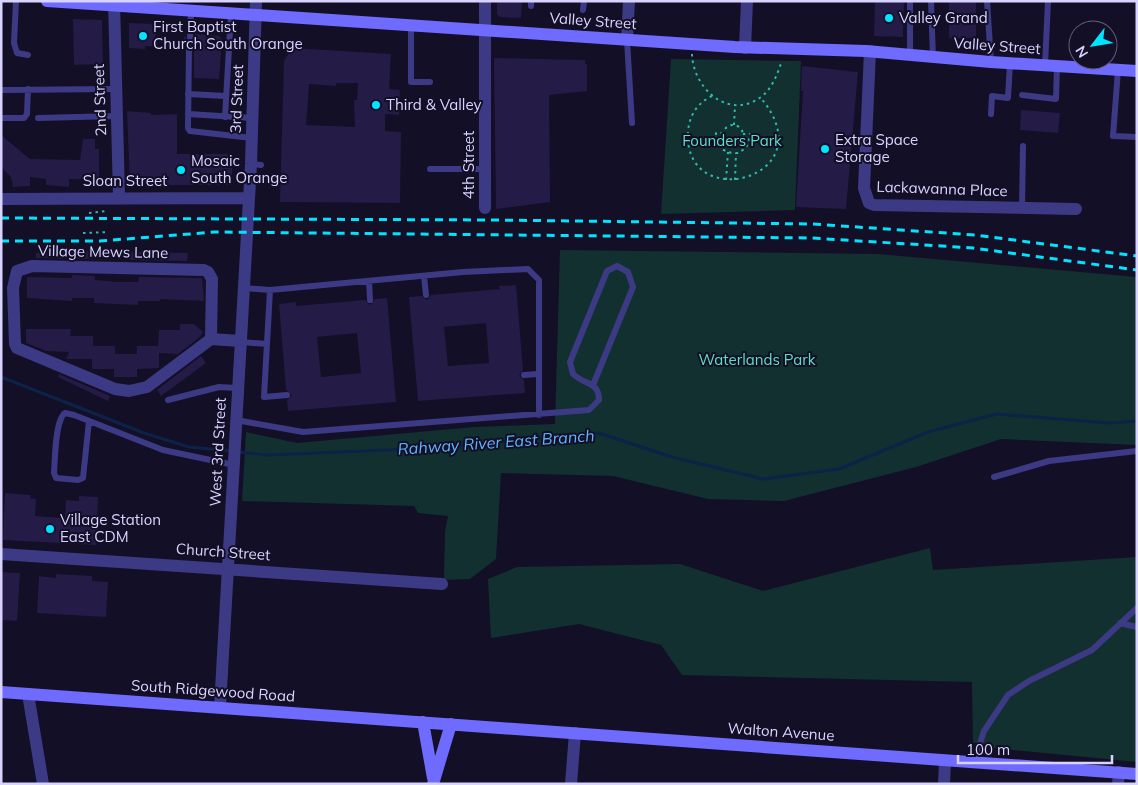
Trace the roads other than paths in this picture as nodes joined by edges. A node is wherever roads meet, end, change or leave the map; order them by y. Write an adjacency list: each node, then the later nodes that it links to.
1 (16, 1): 25 (lane)
2 (47, 1): 12 (street, Valley Street)
3 (256, 1): 17 (street, 3rd Street)
4 (485, 1): 19 (street, 4th Street)
5 (584, 1): 14 (lane)
6 (630, 1): 21 (street)
7 (747, 1): 23 (street)
8 (910, 1): 26 (lane)
9 (931, 1): 27 (lane)
10 (987, 1): 28 (lane)
11 (1048, 1): 30 (lane)
12 (114, 4): 13 (street, Valley Street); 36 (street, 2nd Street)
13 (139, 5): 15 (street, Valley Street)
14 (583, 10)
15 (191, 12): 16 (street, Valley Street); 20 (lane)
16 (231, 14): 17 (street, Valley Street); 40 (lane)
17 (255, 16): 18 (street, Valley Street); 47 (street, 3rd Street)
18 (411, 25): 19 (street, Valley Street); 34 (lane)
19 (484, 29): 21 (street, Valley Street); 53 (street, 4th Street)
20 (190, 37)
21 (627, 40): 23 (street, Valley Street); 48 (lane)
22 (189, 48): 38 (lane)
23 (745, 48): 24 (street, Valley Street)
24 (870, 52): 26 (street, Valley Street); 58 (street, Lackawanna Place)
25 (28, 55)
26 (910, 55): 27 (street, Valley Street)
27 (933, 58): 28 (street, Valley Street)
28 (991, 62): 29 (street, Valley Street)
29 (1010, 63): 30 (street, Valley Street); 42 (lane)
30 (1051, 65): 31 (street, Valley Street); 39 (lane)
31 (1068, 66)
32 (1118, 70): 33 (street, Valley Street); 49 (lane)
33 (1137, 71)
34 (430, 82)
35 (28, 89): 36 (lane); 37 (lane); 45 (lane)
36 (116, 89): 43 (street, 2nd Street)
37 (1, 90)
38 (188, 94): 40 (lane); 41 (lane)
39 (1022, 95)
40 (226, 96): 44 (lane)
41 (188, 114): 44 (lane); 50 (lane)
42 (991, 114)
43 (116, 116): 46 (lane); 54 (street, 2nd Street)
44 (225, 117): 47 (lane)
45 (1, 118)
46 (38, 118)
47 (253, 118): 50 (street, 3rd Street)
48 (632, 124)
49 (1137, 137)
50 (252, 138): 55 (street, 3rd Street)
51 (1024, 146): 58 (lane)
52 (430, 169): 53 (lane)
53 (486, 169): 57 (street, 4th Street)
54 (119, 197): 55 (street, Sloan Street); 56 (street, Sloan Street)
55 (249, 198): 62 (street, West 3rd Street)
56 (1, 199)
57 (485, 208)
58 (1022, 208): 59 (street, Lackawanna Place)
59 (1076, 209)
60 (424, 276): 61 (lane); 64 (lane); 69 (lane)
61 (369, 281): 63 (lane); 65 (lane)
62 (244, 288): 63 (lane); 67 (street, West 3rd Street)
63 (270, 290): 68 (lane)
64 (426, 295)
65 (370, 300)
66 (211, 339): 66 (street, Village Mews Lane); 67 (street)
67 (240, 342): 68 (lane); 72 (street, West 3rd Street)
68 (267, 344): 73 (lane)
69 (538, 374): 70 (lane); 75 (lane)
70 (524, 375)
71 (594, 385): 71 (lane); 75 (lane)
72 (237, 388): 74 (lane); 77 (street, West 3rd Street)
73 (287, 395)
74 (168, 400)
75 (539, 415): 77 (lane)
76 (89, 422): 76 (lane); 79 (lane)
77 (236, 426): 79 (street, West 3rd Street)
78 (1137, 451): 80 (lane)
79 (234, 464): 82 (street, West 3rd Street)
80 (994, 476)
81 (1, 554): 82 (street, Church Street)
82 (228, 569): 83 (street, Church Street); 89 (street, West 3rd Street)
83 (442, 584)
84 (1137, 608): 85 (lane)
85 (1120, 623): 86 (lane); 94 (lane)
86 (1137, 627)
87 (1, 692): 88 (street, South Ridgewood Road)
88 (28, 694): 89 (street, South Ridgewood Road); 98 (street)
89 (220, 707): 90 (street, South Ridgewood Road)
90 (423, 722): 91 (street, Walton Avenue); 97 (street)
91 (451, 724): 92 (street, Walton Avenue); 97 (street)
92 (575, 733): 93 (street, Walton Avenue); 99 (street)
93 (946, 761): 94 (street, Walton Avenue); 100 (street)
94 (974, 762): 96 (street, Walton Avenue)
95 (1137, 774): 96 (street, Walton Avenue)
96 (1118, 778)
97 (433, 782)
98 (43, 784)
99 (571, 784)
100 (944, 784)

